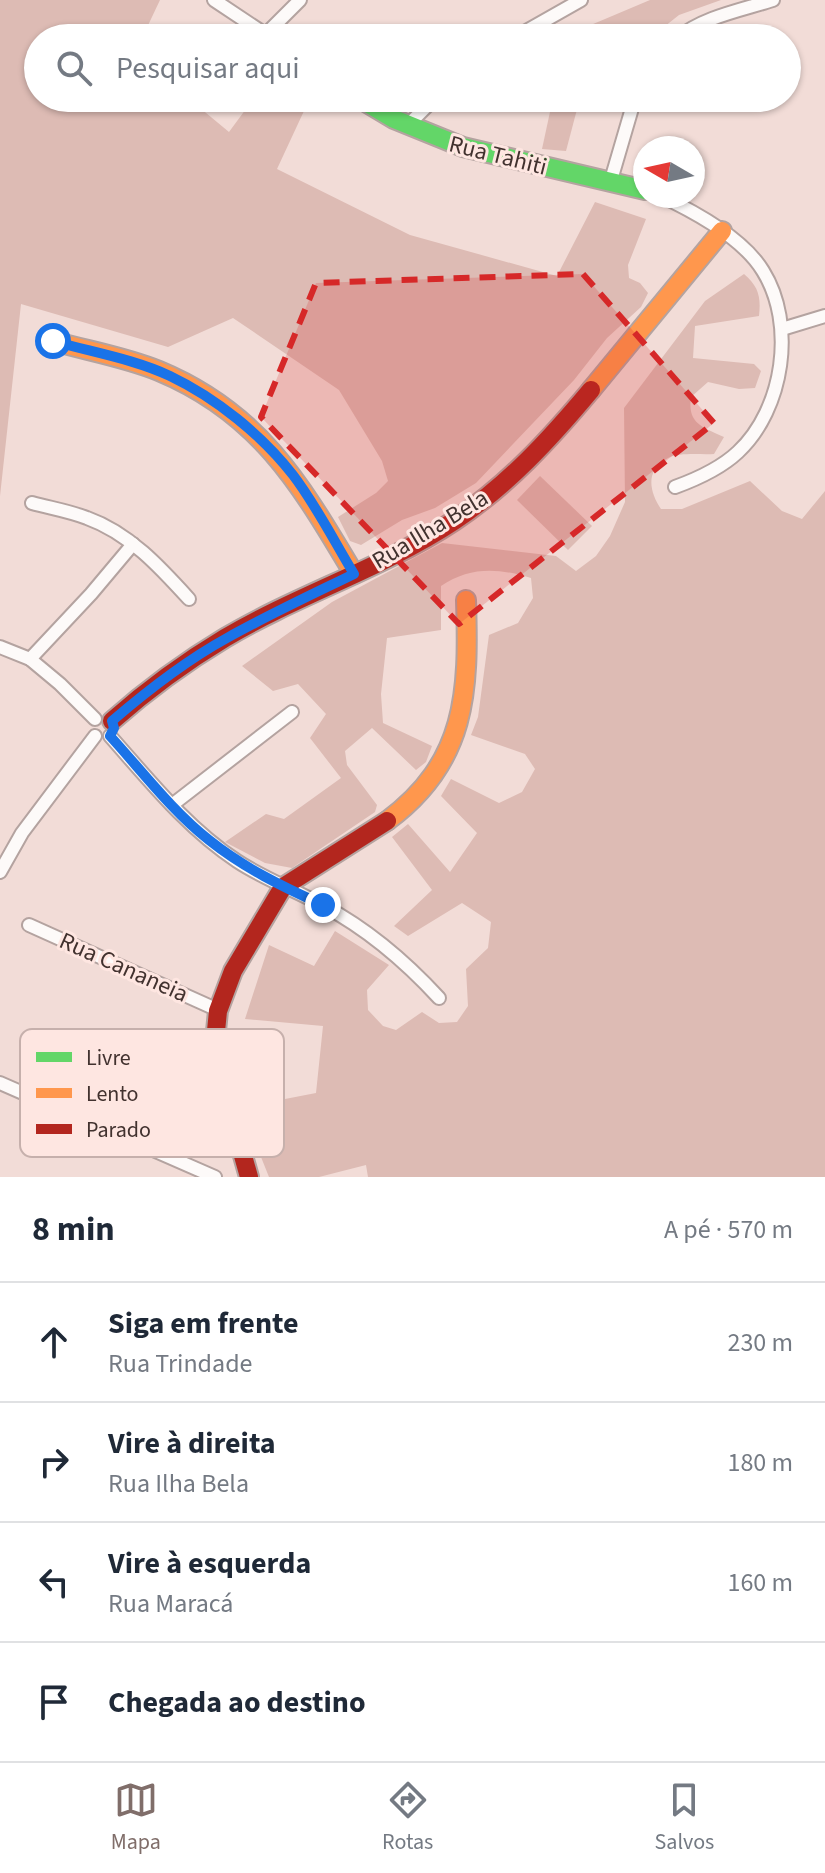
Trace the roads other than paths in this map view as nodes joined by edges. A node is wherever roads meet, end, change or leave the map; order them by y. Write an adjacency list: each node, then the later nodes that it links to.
1 (214, 0): 5 (street)
2 (300, 0): 6 (street)
3 (581, 0): 7 (street)
4 (773, 0): 8 (street)
5 (250, 24)
6 (279, 24)
7 (539, 24)
8 (705, 24)
9 (383, 112): 12 (street, Rua Tahiti)
10 (421, 112): 12 (street)
11 (631, 112): 13 (street)
12 (407, 126): 13 (street, Rua Tahiti)
13 (611, 180): 14 (street, Rua Tahiti)
14 (633, 186)
15 (685, 208): 16 (street)
16 (722, 231): 18 (street); 23 (street, Rua Ilha Bela)
17 (825, 316): 18 (street)
18 (782, 329): 20 (street)
19 (53, 341): 23 (street)
20 (675, 487)
21 (32, 503): 22 (street)
22 (133, 544): 24 (street); 27 (street)
23 (354, 574): 29 (street, Rua Ilha Bela)
24 (189, 599)
25 (466, 600): 32 (street)
26 (0, 647): 27 (street)
27 (30, 659): 29 (street)
28 (292, 712): 30 (street)
29 (106, 725): 30 (street); 31 (street)
30 (172, 805): 32 (street)
31 (0, 872)
32 (283, 887): 34 (street); 35 (street)
33 (29, 925): 35 (street, Rua Cananeia)
34 (439, 998)
35 (218, 1010): 36 (street)
36 (219, 1029)
37 (0, 1083): 38 (street)
38 (20, 1092)
39 (169, 1157): 41 (street)
40 (243, 1157): 42 (street)
41 (215, 1177)
42 (249, 1177)

